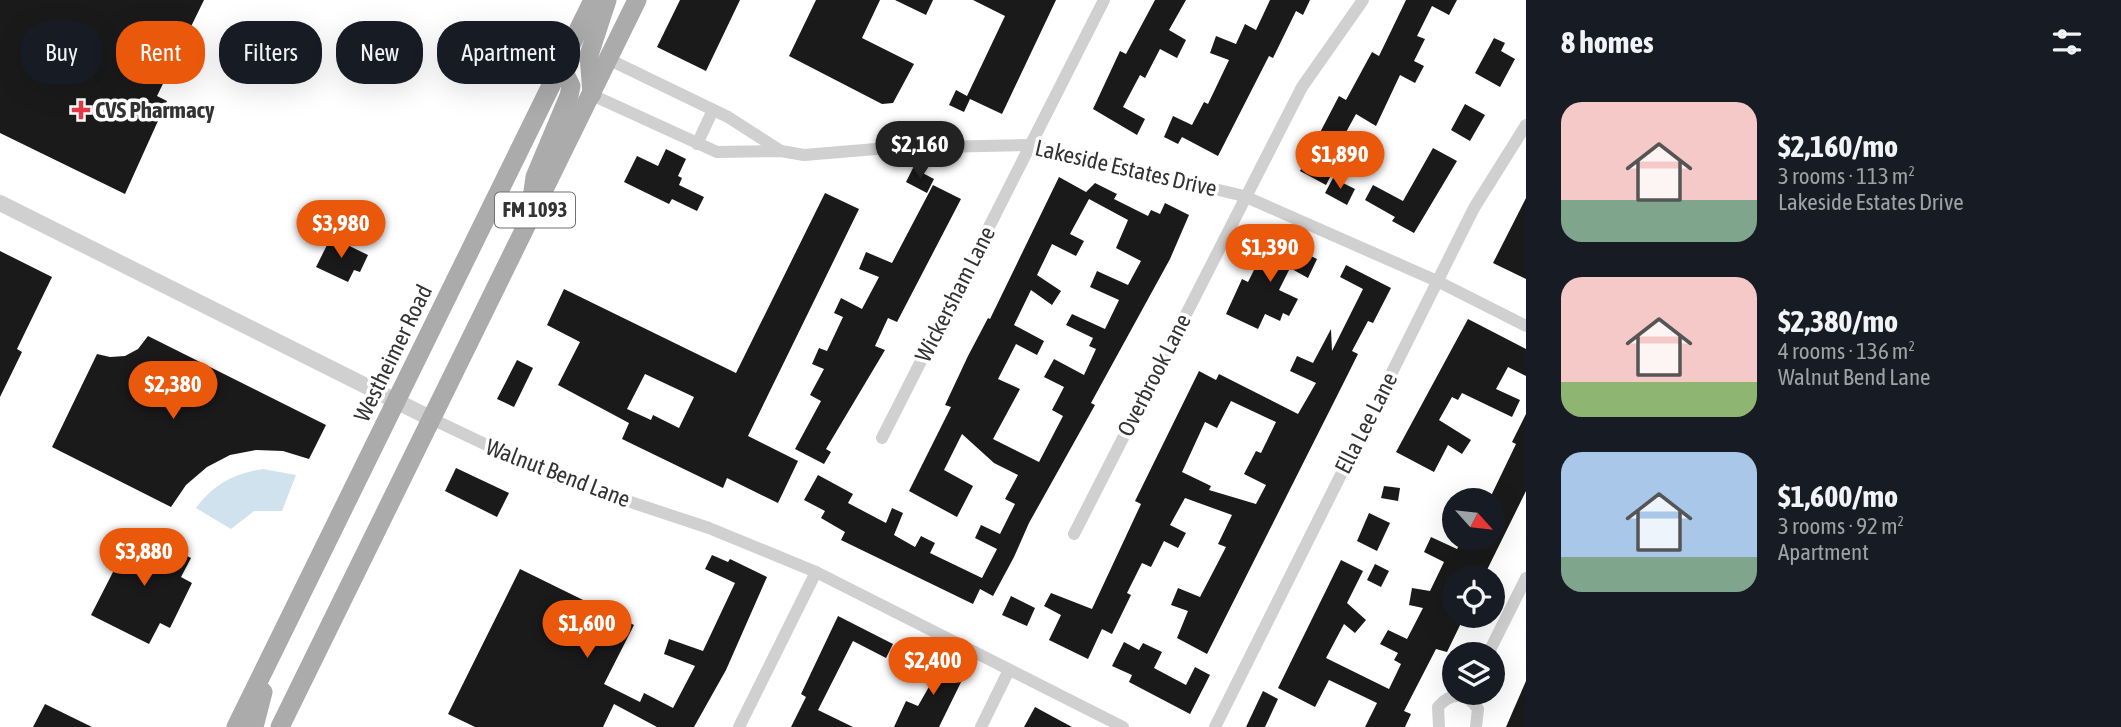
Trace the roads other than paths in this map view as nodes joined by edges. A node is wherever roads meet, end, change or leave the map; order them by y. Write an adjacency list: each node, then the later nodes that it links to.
1 (593, 0): 6 (main road, Westheimer Road / FM 1093)
2 (607, 0): 10 (main road)
3 (637, 0): 7 (main road, FM 1093)
4 (1104, 0): 14 (street, Wickersham Lane)
5 (1363, 0): 16 (street, Overbrook Lane)
6 (580, 29)
7 (610, 60): 10 (main road, FM 1093); 11 (street, Lakeside Estates Drive)
8 (554, 84): 21 (main road, Westheimer Road / FM 1093)
9 (570, 84): 18 (main road)
10 (592, 95): 13 (street, Lakeside Estates Drive); 18 (main road, FM 1093)
11 (713, 110): 13 (street); 15 (street, Lakeside Estates Drive)
12 (1526, 124): 19 (street, Ella Lee Lane)
13 (697, 144): 15 (street, Lakeside Estates Drive)
14 (1030, 145): 15 (street, Lakeside Estates Drive); 16 (street, Lakeside Estates Drive); 23 (street, Wickersham Lane)
15 (781, 151)
16 (1244, 195): 19 (street, Lakeside Estates Drive); 24 (street, Overbrook Lane)
17 (0, 204): 21 (street, Walnut Bend Lane)
18 (528, 223): 22 (main road, FM 1093)
19 (1437, 281): 20 (street, Lakeside Estates Drive); 38 (street, Ella Lee Lane)
20 (1526, 326)
21 (396, 401): 22 (street, Walnut Bend Lane); 28 (main road, Westheimer Road / FM 1093)
22 (430, 418): 25 (street, Walnut Bend Lane); 34 (main road, FM 1093)
23 (882, 438)
24 (1074, 534)
25 (816, 572): 29 (street, Walnut Bend Lane); 35 (street)
26 (1526, 578): 27 (street)
27 (1494, 642)
28 (272, 654): 32 (main road, Westheimer Road / FM 1093); 33 (main road)
29 (1009, 670): 36 (street); 37 (street, Walnut Bend Lane)
30 (1442, 703): 39 (street)
31 (1475, 705): 40 (street)
32 (236, 727)
33 (254, 727)
34 (280, 727)
35 (739, 727)
36 (981, 727)
37 (1123, 727)
38 (1215, 727)
39 (1439, 727)
40 (1476, 727)

